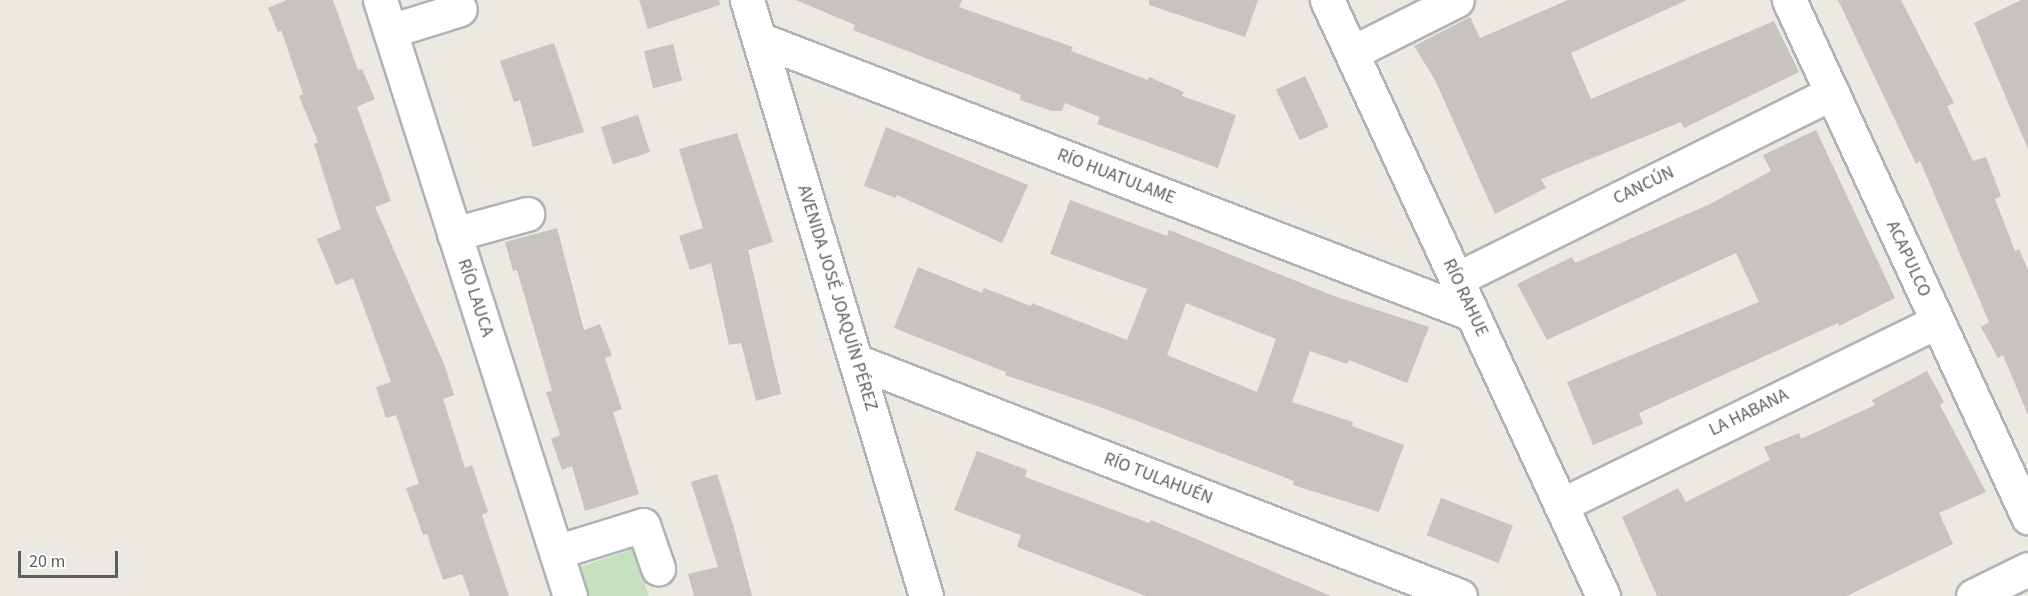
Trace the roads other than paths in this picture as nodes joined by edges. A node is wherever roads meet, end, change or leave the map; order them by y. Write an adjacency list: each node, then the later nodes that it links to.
1 (380, 0): 7 (street, RÍO LAUCA)
2 (747, 0): 8 (street, AVENIDA JOSÉ JOAQUÍN PÉREZ)
3 (1327, 0): 9 (street, RÍO RAHUE)
4 (1457, 0): 9 (street)
5 (1789, 0): 10 (street, ACAPULCO)
6 (460, 9): 7 (street)
7 (390, 31): 12 (street, RÍO LAUCA)
8 (759, 39): 14 (street, RÍO HUATULAME); 16 (street, AVENIDA JOSÉ JOAQUÍN PÉREZ)
9 (1353, 52): 13 (street, RÍO RAHUE)
10 (1832, 93): 13 (street, CANCÚN); 15 (street, ACAPULCO)
11 (527, 214): 12 (street)
12 (454, 234): 19 (street, RÍO LAUCA)
13 (1456, 279): 14 (street, RÍO RAHUE)
14 (1472, 314): 17 (street, RÍO RAHUE)
15 (1937, 322): 17 (street, LA HABANA); 18 (street, ACAPULCO)
16 (856, 361): 23 (street, AVENIDA JOSÉ JOAQUÍN PÉREZ); 24 (street, RÍO TULAHUÉN)
17 (1561, 505): 25 (street, RÍO RAHUE)
18 (2028, 517)
19 (556, 552): 20 (street); 22 (street, RÍO LAUCA)
20 (658, 568)
21 (2028, 569): 26 (street)
22 (570, 596)
23 (926, 596)
24 (1460, 596)
25 (1603, 596)
26 (1972, 596)

